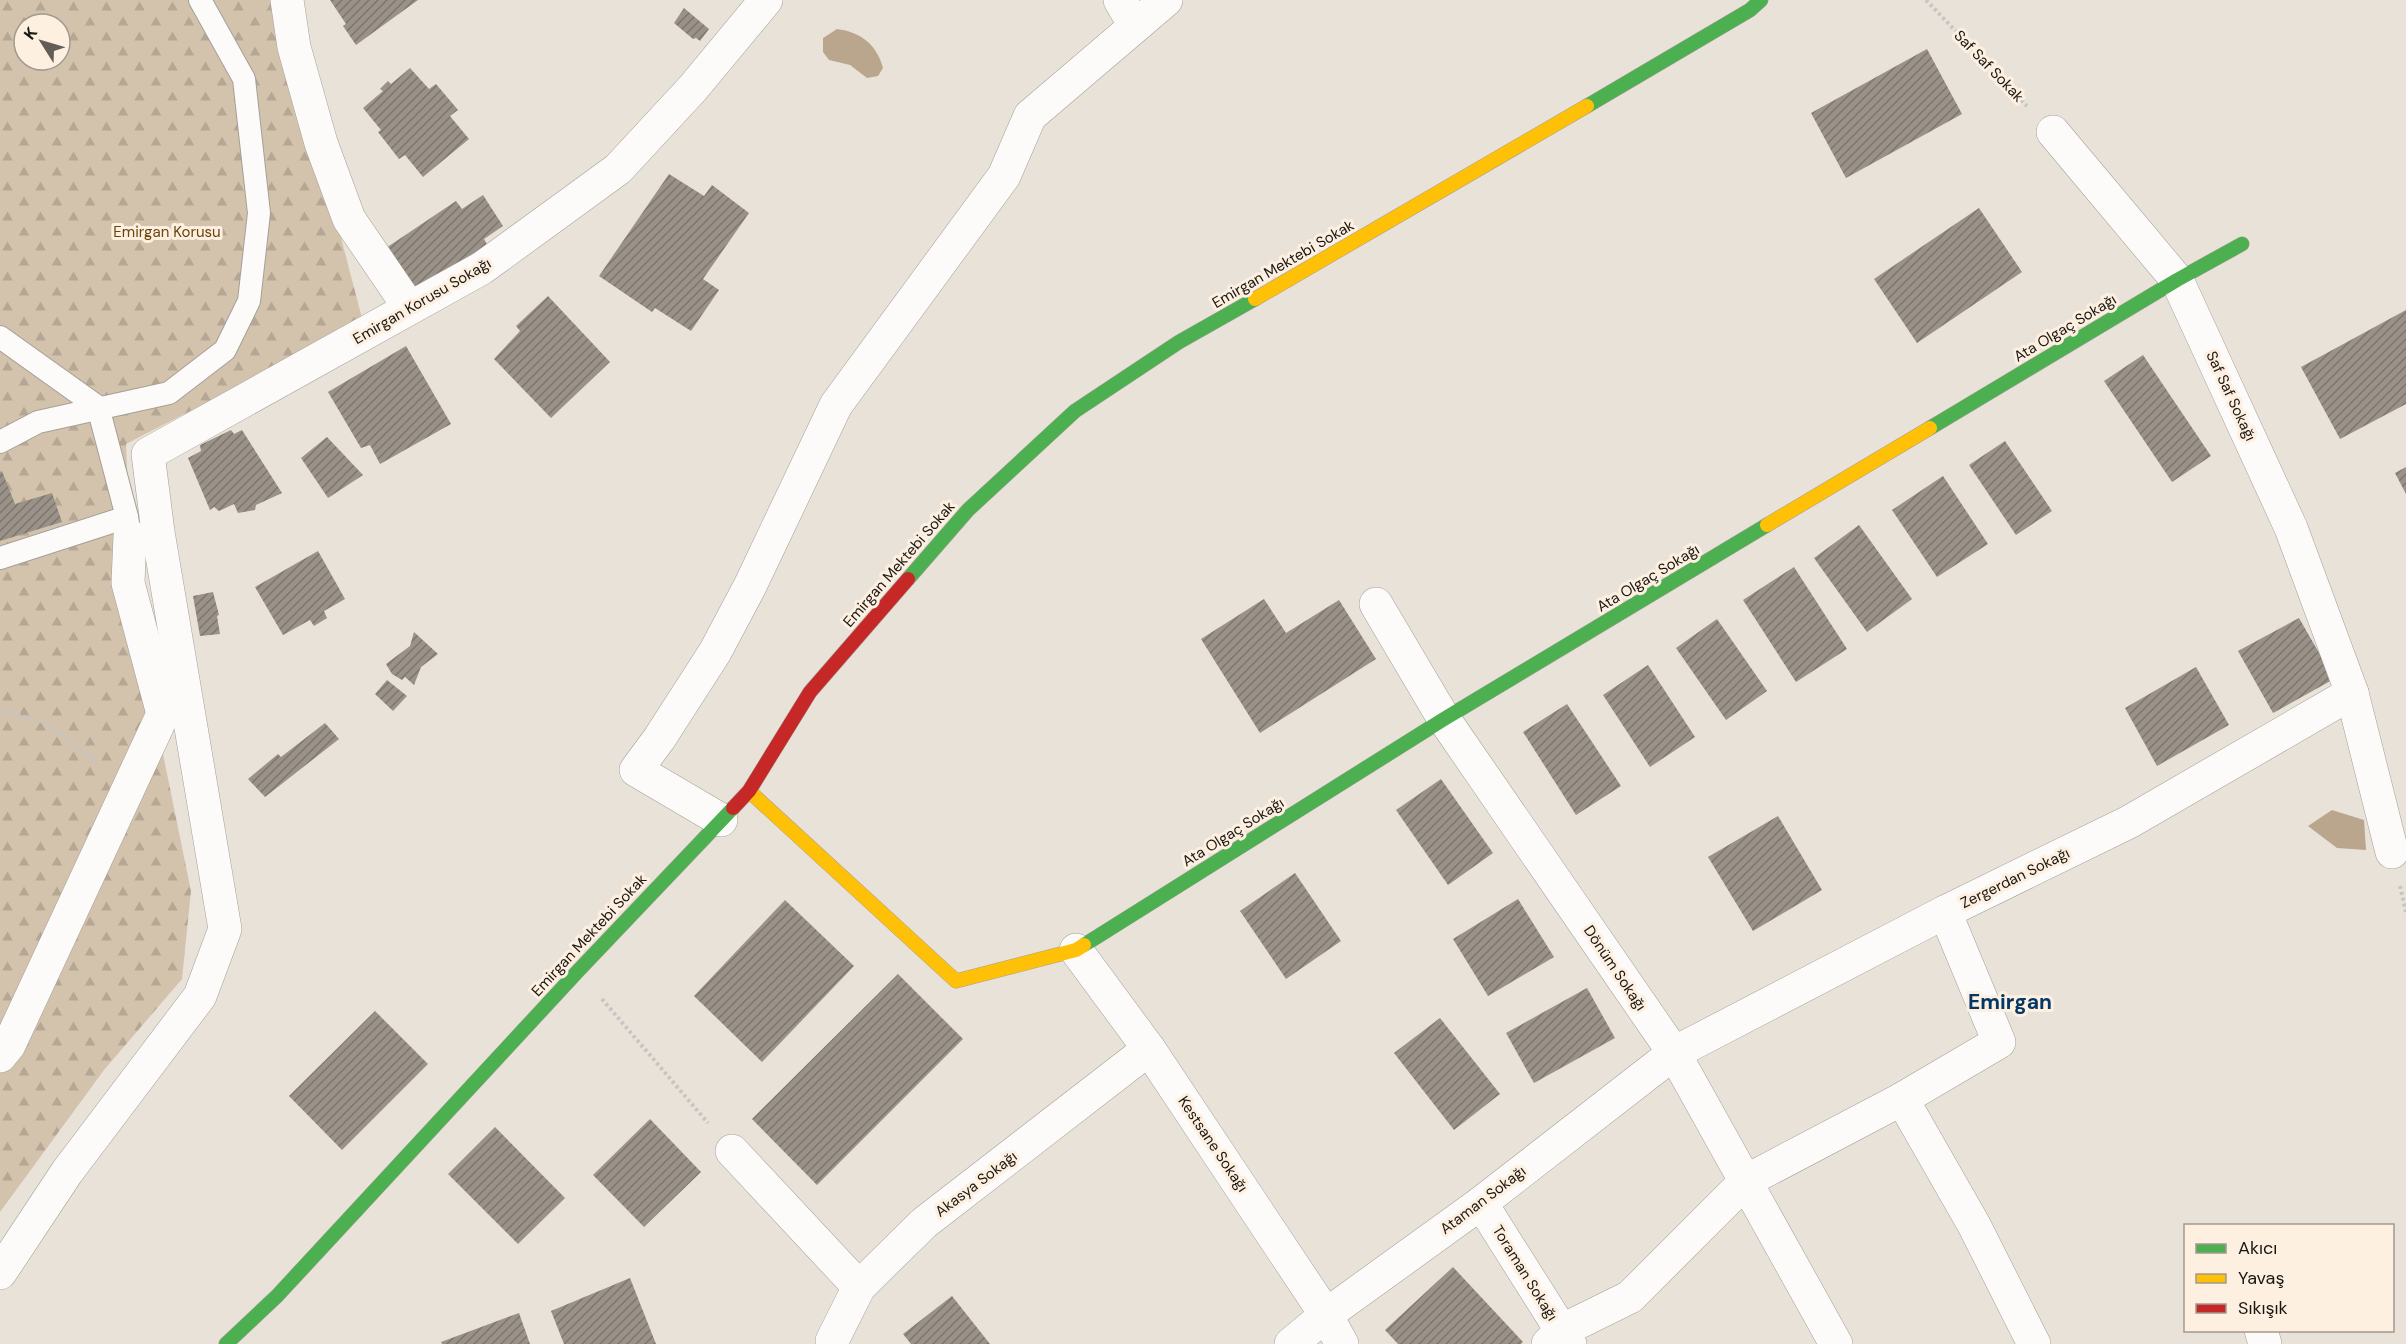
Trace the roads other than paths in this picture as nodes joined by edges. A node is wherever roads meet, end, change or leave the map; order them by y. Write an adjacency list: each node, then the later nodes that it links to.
1 (200, 0): 12 (lane)
2 (287, 0): 10 (street)
3 (766, 0): 10 (street, Emirgan Korusu Sokağı)
4 (1166, 0): 6 (street)
5 (1761, 0): 19 (street, Emirgan Mektebi Sokak)
6 (1128, 13): 20 (street)
7 (2053, 132): 9 (street, Saf Saf Sokağı)
8 (2242, 244): 9 (street, Ata Olgaç Sokağı)
9 (2177, 280): 17 (street, Saf Saf Sokağı); 18 (street, Ata Olgaç Sokağı)
10 (409, 307): 31 (street, Emirgan Korusu Sokağı)
11 (0, 337): 12 (lane)
12 (98, 407): 13 (lane); 14 (lane)
13 (0, 442)
14 (128, 527): 15 (lane); 26 (street)
15 (0, 558)
16 (1376, 604): 18 (street, Dönüm Sokağı)
17 (2352, 693): 21 (street, Saf Saf Sokağı); 22 (street, Zergerdan Sokağı)
18 (1444, 719): 23 (street, Ata Olgaç Sokağı); 25 (street, Dönüm Sokağı)
19 (749, 791): 20 (street, Emirgan Mektebi Sokak); 23 (street, Ata Olgaç Sokağı)
20 (721, 820): 35 (street, Emirgan Mektebi Sokak)
21 (2392, 852)
22 (1945, 912): 25 (street, Zergerdan Sokağı); 27 (street)
23 (1076, 950): 24 (street, Kestsane Sokağı)
24 (1149, 1049): 32 (street, Akasya Sokağı); 33 (street, Kestsane Sokağı)
25 (1674, 1053): 29 (street, Dönüm Sokağı); 30 (street, Ataman Sokağı)
26 (0, 1056)
27 (1902, 1099): 29 (street); 40 (street)
28 (732, 1151): 32 (street)
29 (1746, 1181): 34 (street); 39 (street, Dönüm Sokağı)
30 (1481, 1203): 33 (street, Ataman Sokağı); 34 (street, Toraman Sokağı)
31 (0, 1273)
32 (859, 1287): 36 (street, Akasya Sokağı)
33 (1326, 1315): 37 (street, Ataman Sokağı); 38 (street, Kestsane Sokağı)
34 (1560, 1340)
35 (226, 1344)
36 (833, 1344)
37 (1291, 1344)
38 (1342, 1344)
39 (1836, 1344)
40 (2034, 1344)

